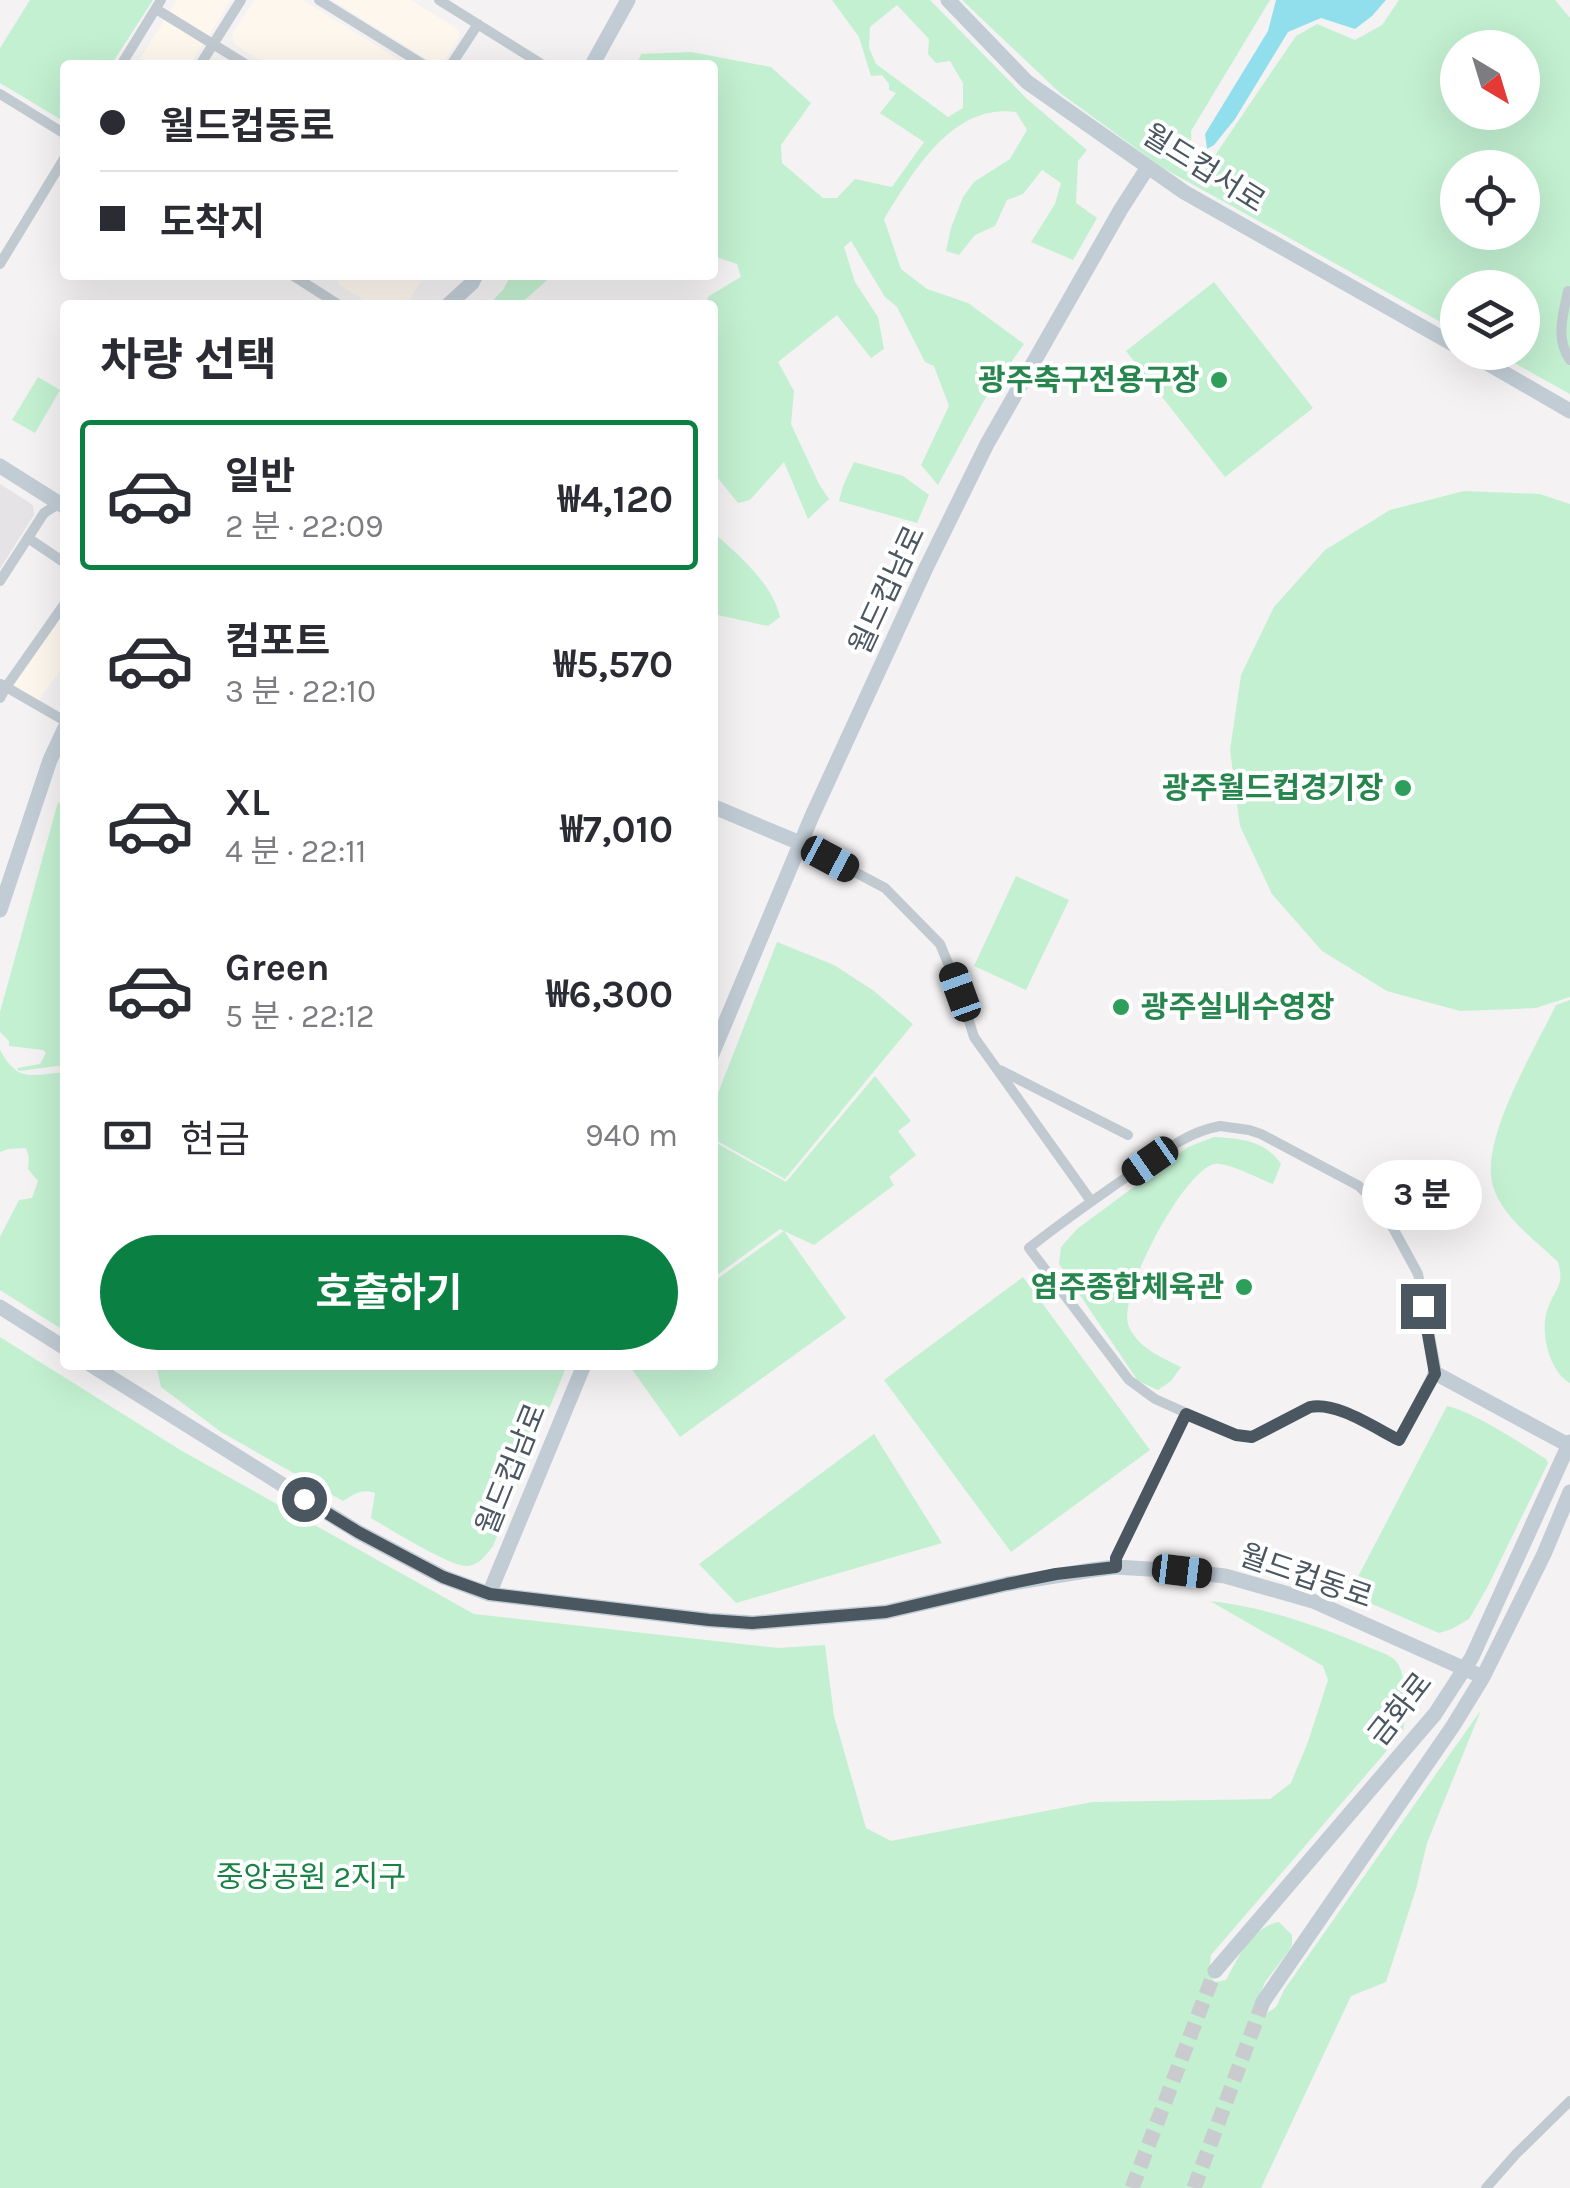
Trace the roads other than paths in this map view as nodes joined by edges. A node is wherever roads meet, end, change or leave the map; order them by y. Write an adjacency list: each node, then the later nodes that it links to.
1 (241, 0): 8 (street)
2 (319, 0): 12 (street)
3 (439, 0): 7 (street)
4 (628, 0): 15 (street)
5 (948, 0): 19 (street, 월드컵서로)
6 (159, 5): 8 (street); 9 (street)
7 (478, 24): 13 (street); 14 (street)
8 (213, 44): 10 (street); 11 (street)
9 (124, 60)
10 (203, 60)
11 (239, 60)
12 (416, 60)
13 (454, 60)
14 (535, 60)
15 (595, 60)
16 (0, 94): 17 (street)
17 (60, 131)
18 (60, 165): 20 (street)
19 (1148, 167): 28 (street, 월드컵서로); 43 (street, 월드컵남로)
20 (0, 264)
21 (301, 280): 24 (street)
22 (315, 280): 24 (street)
23 (474, 280): 27 (street)
24 (311, 286): 26 (street)
25 (1568, 291): 29 (street)
26 (332, 300)
27 (453, 300)
28 (1440, 336)
29 (1570, 360)
30 (1499, 370): 31 (street)
31 (1570, 411)
32 (0, 466): 33 (street)
33 (60, 504)
34 (60, 506): 35 (street)
35 (28, 538): 36 (street); 37 (street)
36 (60, 560)
37 (0, 580)
38 (60, 610): 39 (street)
39 (2, 689): 40 (street)
40 (60, 721)
41 (60, 736): 44 (street)
42 (718, 809): 43 (street)
43 (800, 843): 45 (street, 월드컵남로); 46 (street)
44 (0, 910)
45 (718, 1040)
46 (999, 1070): 47 (street); 48 (street)
47 (1128, 1135)
48 (1092, 1201): 53 (street); 54 (street)
49 (0, 1307): 50 (street)
50 (60, 1345)
51 (99, 1370): 58 (street, 월드컵동로)
52 (582, 1370): 58 (street, 월드컵남로)
53 (1435, 1374): 54 (street); 55 (street)
54 (1186, 1414): 57 (street)
55 (1570, 1445): 59 (street, 금화로)
56 (1570, 1492): 60 (street, 금화로)
57 (1116, 1567): 58 (street, 월드컵동로); 59 (street, 월드컵동로)
58 (490, 1594)
59 (1466, 1669): 60 (street, 월드컵동로); 61 (street, 금화로)
60 (1483, 1678): 62 (street, 금화로)
61 (1215, 1971)
62 (1263, 2002)
63 (1570, 2101): 64 (street)
64 (1486, 2188)

